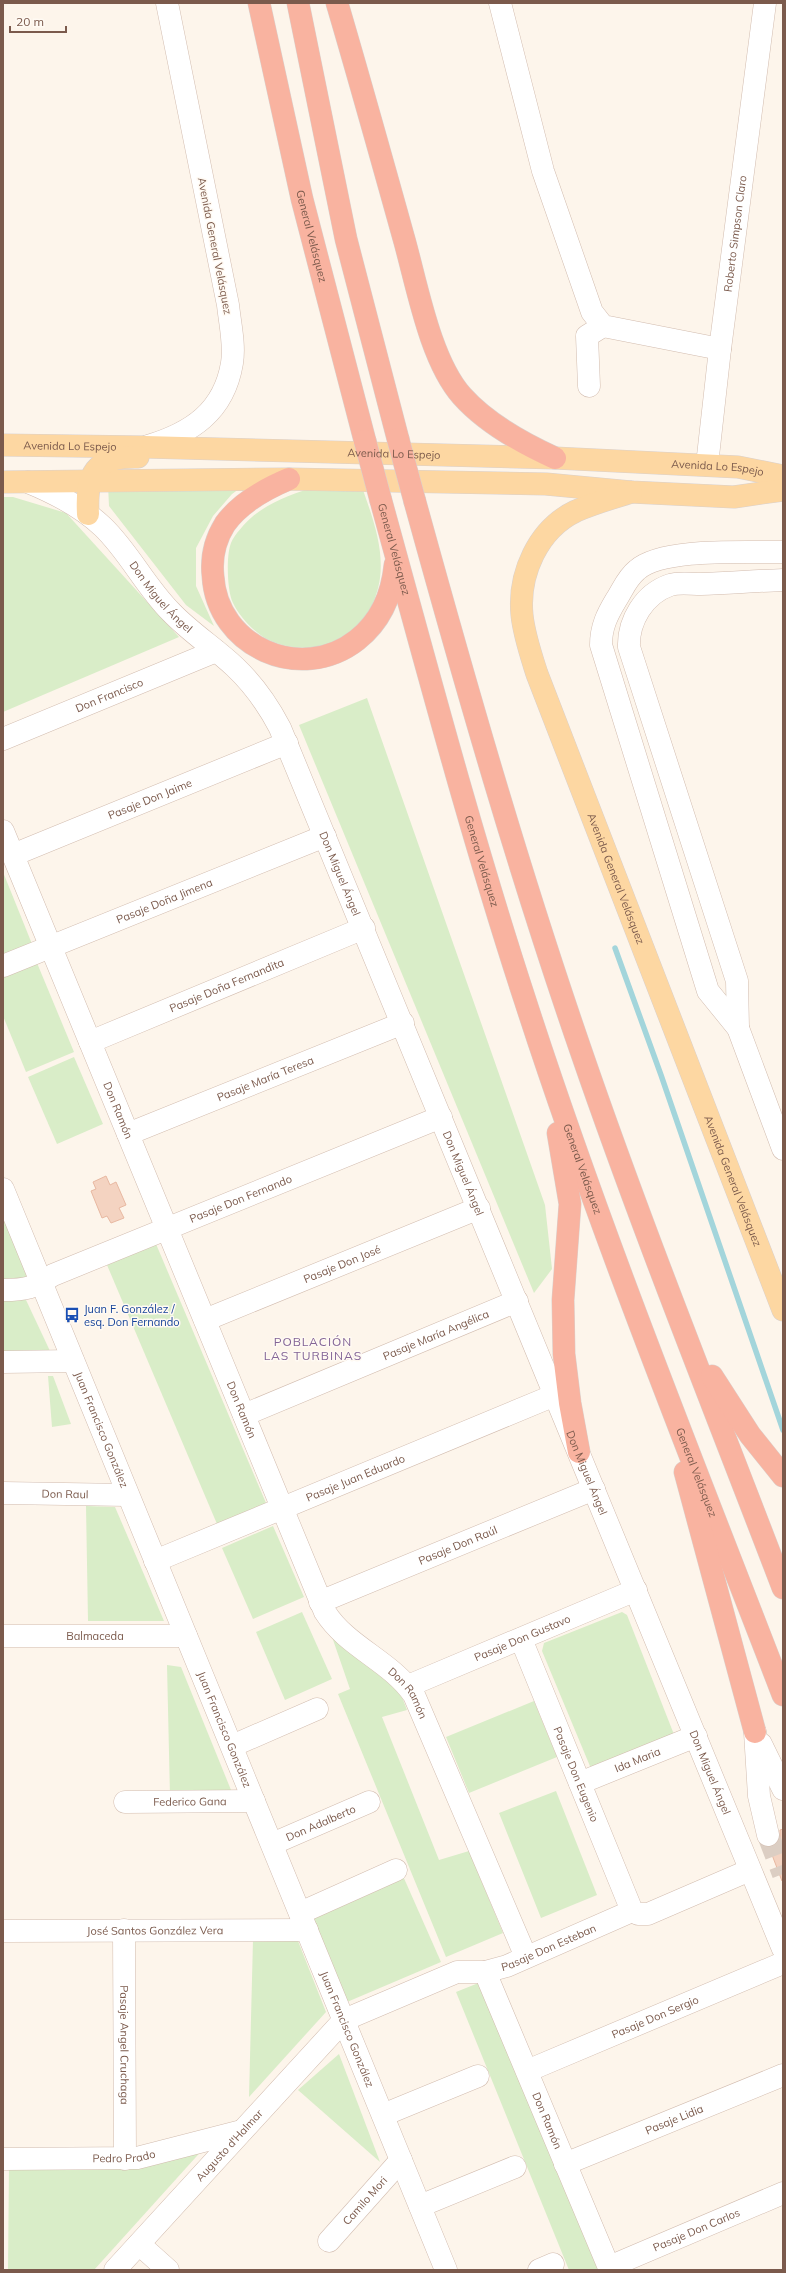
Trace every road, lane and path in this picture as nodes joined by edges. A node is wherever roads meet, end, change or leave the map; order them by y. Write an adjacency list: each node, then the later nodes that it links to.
1 (168, 3): 11 (street, Avenida General Velásquez)
2 (259, 3): 23 (highway, General Velásquez, bridge)
3 (298, 3): 52 (highway, bridge)
4 (337, 3): 13 (highway)
5 (500, 3): 7 (street)
6 (765, 3): 8 (street, Roberto Simpson Claro)
7 (603, 326): 8 (street); 9 (street)
8 (720, 350): 14 (street, Roberto Simpson Claro)
9 (590, 386)
10 (3, 446): 11 (main road, Avenida Lo Espejo)
11 (145, 446): 12 (main road, Avenida Lo Espejo)
12 (206, 448): 13 (main road, Avenida Lo Espejo); 19 (main road)
13 (555, 458): 14 (main road, Avenida Lo Espejo)
14 (707, 465): 15 (main road, Avenida Lo Espejo)
15 (783, 476)
16 (288, 479): 19 (main road, Avenida Lo Espejo); 21 (main road, Avenida Lo Espejo); 23 (highway)
17 (3, 482): 18 (main road, Avenida Lo Espejo)
18 (28, 482): 19 (main road, Avenida Lo Espejo); 22 (street, Don Miguel Ángel)
19 (89, 482): 22 (main road)
20 (783, 490): 21 (main road, Avenida Lo Espejo)
21 (631, 492): 50 (main road, Avenida General Velásquez)
22 (88, 514): 28 (street, Don Miguel Ángel)
23 (394, 549): 37 (highway, General Velásquez)
24 (783, 552): 25 (street)
25 (660, 559): 27 (street); 39 (street)
26 (783, 580): 27 (street)
27 (670, 585): 39 (street)
28 (216, 651): 29 (street, Don Francisco); 30 (street, Don Miguel Ángel)
29 (3, 739)
30 (287, 743): 32 (street, Don Miguel Ángel); 33 (street, Pasaje Don Jaime)
31 (3, 830): 33 (street, Don Ramón)
32 (325, 836): 34 (street, Don Miguel Ángel); 35 (street, Pasaje Doña Jimena)
33 (13, 855): 35 (street, Don Ramón)
34 (364, 928): 38 (street, Don Miguel Ángel); 40 (street, Pasaje Doña Fernandita)
35 (51, 946): 36 (street, Pasaje Doña Jimena); 40 (street, Don Ramón)
36 (3, 966)
37 (525, 1002): 56 (highway, General Velásquez); 58 (highway)
38 (403, 1023): 41 (street, Don Miguel Ángel); 42 (street, Pasaje María Teresa)
39 (738, 1028): 43 (street)
40 (90, 1042): 42 (street, Don Ramón)
41 (441, 1117): 45 (street, Don Miguel Ángel); 46 (street, Pasaje Don Fernando)
42 (128, 1134): 46 (street, Don Ramón)
43 (783, 1149)
44 (3, 1189): 47 (street, Juan Francisco González)
45 (479, 1208): 49 (street, Don Miguel Ángel); 51 (street, Pasaje Don José)
46 (167, 1229): 47 (street, Pasaje Don Fernando); 51 (street, Don Ramón)
47 (41, 1283): 48 (street, Pasaje Don Fernando); 53 (street, Juan Francisco González)
48 (3, 1290)
49 (517, 1301): 55 (street, Don Miguel Ángel); 57 (street, Pasaje María Angélica)
50 (783, 1310)
51 (205, 1320): 57 (street, Don Ramón)
52 (686, 1336): 59 (highway); 65 (highway)
53 (73, 1361): 54 (street); 62 (street, Juan Francisco González)
54 (3, 1362)
55 (555, 1395): 58 (street, Don Miguel Ángel); 63 (street, Pasaje Juan Eduardo)
56 (671, 1404): 72 (highway, General Velásquez); 74 (highway)
57 (244, 1415): 63 (street, Don Ramón)
58 (579, 1452): 60 (street, Don Miguel Ángel)
59 (783, 1476)
60 (594, 1489): 66 (street, Don Miguel Ángel); 67 (street, Pasaje Don Raúl)
61 (3, 1493): 62 (street, Don Raul)
62 (127, 1495): 64 (street, Juan Francisco González)
63 (282, 1508): 64 (street, Pasaje Juan Eduardo); 67 (street, Don Ramón)
64 (156, 1561): 69 (street, Juan Francisco González)
65 (783, 1588)
66 (636, 1590): 70 (street, Pasaje Don Gustavo); 75 (street, Don Miguel Ángel)
67 (320, 1602): 71 (street, Don Ramón)
68 (3, 1636): 69 (street, Balmaceda)
69 (186, 1636): 76 (street, Juan Francisco González)
70 (521, 1639): 71 (street, Pasaje Don Gustavo); 77 (street, Pasaje Don Eugenio)
71 (408, 1686): 91 (street, Don Ramón)
72 (783, 1695)
73 (317, 1709): 76 (street)
74 (755, 1732): 78 (street); 82 (street)
75 (696, 1736): 77 (street, Ida Maria); 85 (street, Don Miguel Ángel)
76 (232, 1746): 79 (street, Juan Francisco González)
77 (580, 1783): 86 (street, Pasaje Don Eugenio)
78 (783, 1788)
79 (254, 1801): 80 (street, Federico Gana); 83 (street, Juan Francisco González)
80 (125, 1802)
81 (369, 1802): 83 (street, Don Adalberto)
82 (768, 1834)
83 (272, 1844): 87 (street, Juan Francisco González)
84 (396, 1870): 87 (street)
85 (750, 1870): 86 (street, Pasaje Don Esteban); 90 (street, Don Miguel Ángel)
86 (632, 1911): 91 (street, Pasaje Don Esteban)
87 (303, 1922): 89 (street, José Santos González Vera); 94 (street, Juan Francisco González)
88 (3, 1930): 89 (street, José Santos González Vera)
89 (124, 1930): 101 (street, Pasaje Angel Cruchaga)
90 (783, 1949)
91 (526, 1957): 93 (street, Pasaje Don Esteban)
92 (783, 1963): 95 (street, Pasaje Don Sergio)
93 (485, 1972): 94 (street, Pasaje Don Esteban); 95 (street, Don Ramón)
94 (344, 2020): 98 (street, Juan Francisco González); 99 (street, Augusto d'Halmar)
95 (526, 2071): 103 (street, Don Ramón)
96 (783, 2075): 103 (street, Pasaje Lidia)
97 (478, 2076): 98 (street)
98 (383, 2115): 102 (street, Juan Francisco González)
99 (242, 2131): 101 (street, Pedro Prado); 108 (street, Augusto d'Halmar)
100 (3, 2159): 101 (street, Pedro Prado)
101 (124, 2159)
102 (401, 2160): 106 (street, Juan Francisco González); 107 (street, Camilo Mori)
103 (566, 2164): 109 (street, Don Ramón)
104 (515, 2167): 106 (street)
105 (783, 2193): 109 (street, Pasaje Don Carlos)
106 (420, 2206): 112 (street, Juan Francisco González)
107 (329, 2241)
108 (139, 2244): 110 (street, Augusto d'Halmar); 111 (street)
109 (610, 2268)
110 (115, 2270)
111 (168, 2270)
112 (446, 2270)

